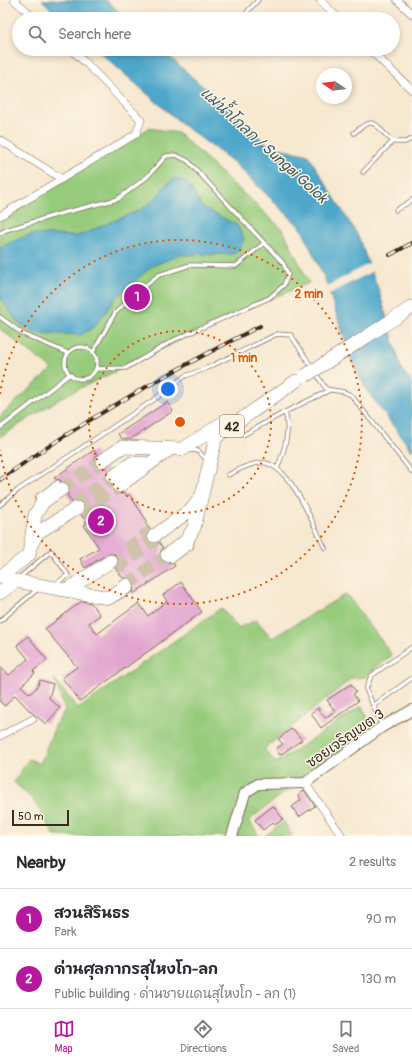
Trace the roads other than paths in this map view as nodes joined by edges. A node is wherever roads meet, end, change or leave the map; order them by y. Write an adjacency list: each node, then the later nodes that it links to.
1 (14, 0): 5 (street)
2 (258, 0): 6 (lane)
3 (320, 0): 7 (street)
4 (396, 0): 8 (street)
5 (28, 12)
6 (247, 12)
7 (333, 12)
8 (412, 14)
9 (78, 56): 17 (street)
10 (376, 56): 11 (street)
11 (412, 90)
12 (354, 133): 15 (lane)
13 (412, 138): 15 (lane)
14 (0, 140): 17 (street)
15 (393, 141): 16 (lane)
16 (363, 172)
17 (62, 179): 20 (street)
18 (412, 200): 19 (lane)
19 (396, 210)
20 (0, 216)
21 (0, 233): 22 (lane)
22 (264, 243): 25 (lane); 27 (lane)
23 (412, 307): 29 (highway, 42, bridge)
24 (0, 317): 26 (lane)
25 (93, 352): 26 (lane); 27 (lane)
26 (68, 353): 28 (lane)
27 (96, 369): 28 (lane)
28 (70, 374): 32 (lane)
29 (301, 378): 34 (highway, 42); 36 (highway, 42)
30 (330, 390): 31 (lane); 38 (lane); 43 (lane)
31 (284, 412): 33 (lane); 37 (lane)
32 (0, 428)
33 (243, 435)
34 (176, 449): 35 (highway, 42); 36 (lane); 39 (highway)
35 (142, 464): 39 (highway, 42); 39 (highway, 42)
36 (209, 467): 41 (highway, 42)
37 (277, 469): 40 (lane); 45 (lane)
38 (412, 472)
39 (111, 475)
40 (228, 475)
41 (202, 494): 44 (highway); 44 (highway, 42); 44 (highway, 42)
42 (69, 498): 46 (highway); 46 (highway); 46 (highway)
43 (0, 505)
44 (161, 545)
45 (325, 548)
46 (32, 554): 47 (highway); 48 (lane); 49 (lane)
47 (0, 577)
48 (16, 581): 49 (highway); 51 (highway)
49 (47, 586): 50 (highway); 52 (lane)
50 (67, 590): 50 (highway)
51 (0, 592)
52 (0, 621)
53 (412, 647): 55 (lane)
54 (412, 678): 55 (lane)
55 (373, 706): 58 (lane)
56 (412, 710): 58 (street, ซอยเจริญเขต 3)
57 (33, 719): 59 (street)
58 (382, 728): 60 (street, ซอยเจริญเขต 3)
59 (0, 736)
60 (305, 783): 61 (street, ซอยเจริญเขต 3); 62 (street)
61 (232, 836)
62 (342, 836)

